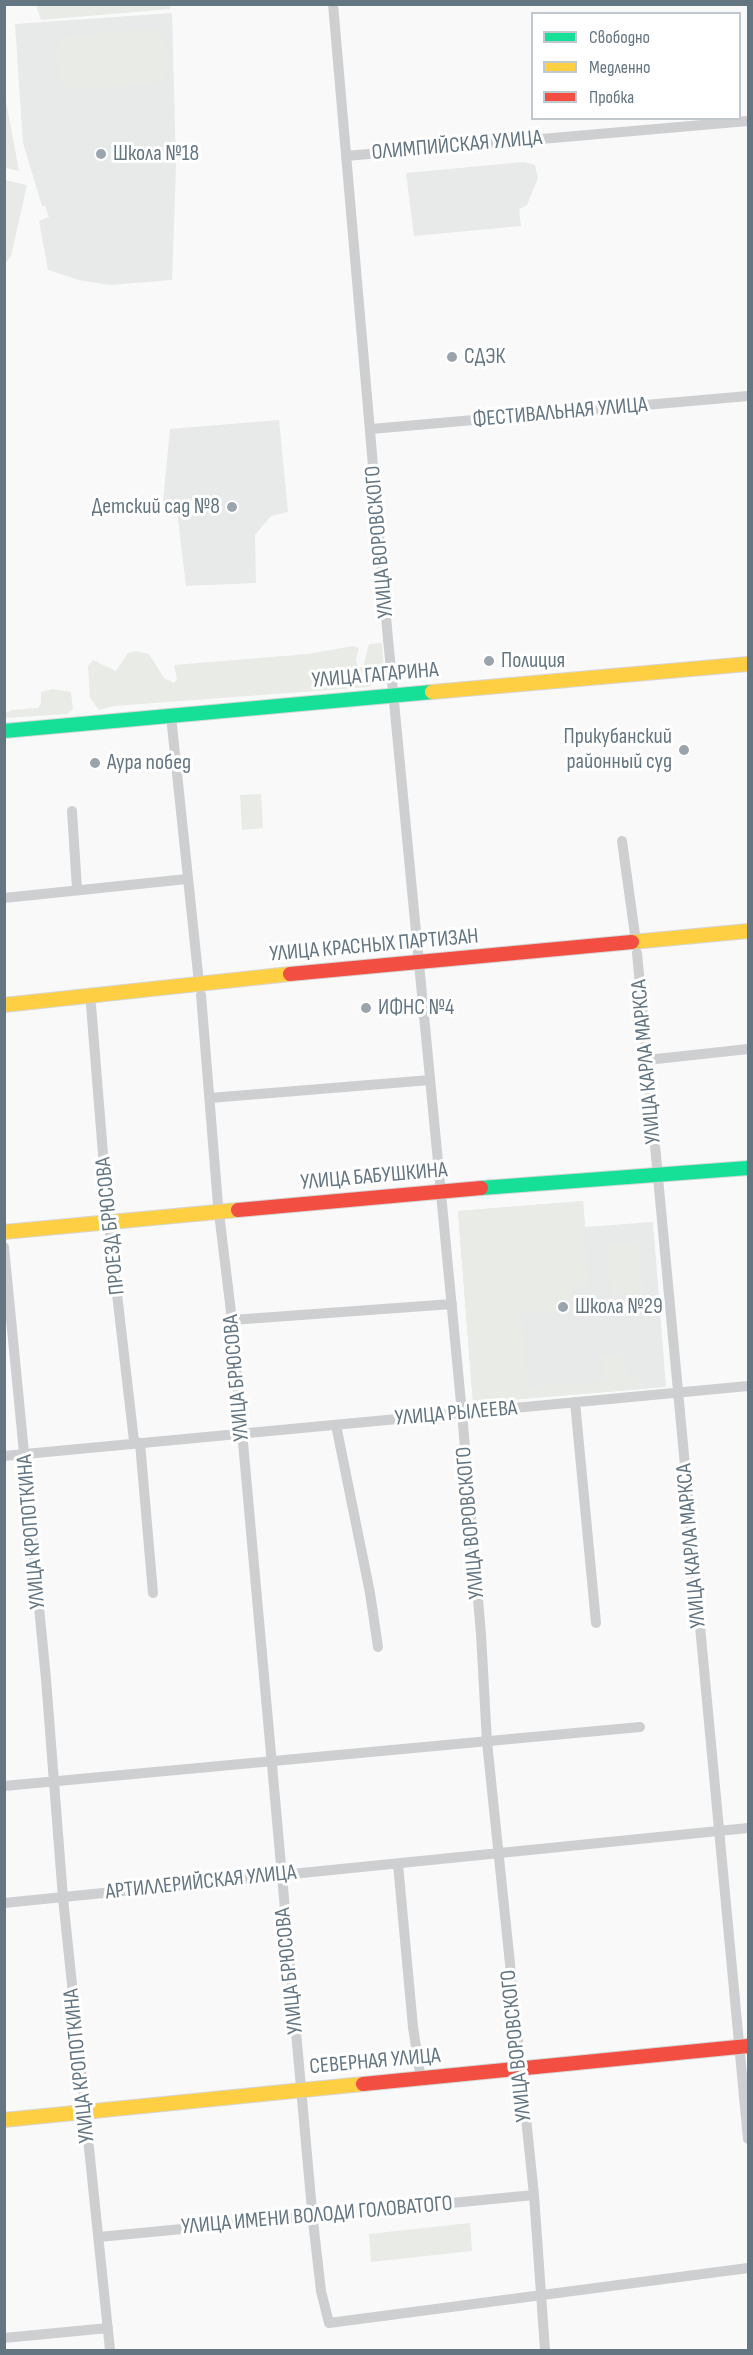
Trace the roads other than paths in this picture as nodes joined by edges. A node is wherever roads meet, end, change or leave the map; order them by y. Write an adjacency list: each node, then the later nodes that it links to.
1 (333, 4): 3 (street, УЛИЦА ВОРОВСКОГО)
2 (748, 121): 3 (street, ОЛИМПИЙСКАЯ УЛИЦА)
3 (346, 156): 5 (street, УЛИЦА ВОРОВСКОГО)
4 (748, 396): 5 (street, ФЕСТИВАЛЬНАЯ УЛИЦА)
5 (370, 429): 7 (street, УЛИЦА ВОРОВСКОГО)
6 (748, 664): 7 (main road, УЛИЦА ГАГАРИНА)
7 (394, 695): 8 (main road, УЛИЦА ГАГАРИНА); 18 (street, УЛИЦА ВОРОВСКОГО)
8 (171, 716): 9 (main road, УЛИЦА ГАГАРИНА); 12 (street, УЛИЦА БРЮСОВА)
9 (4, 732)
10 (72, 811): 13 (street)
11 (621, 841): 17 (street, УЛИЦА КАРЛА МАРКСА)
12 (187, 879): 13 (street); 19 (street, УЛИЦА БРЮСОВА)
13 (77, 889): 14 (street)
14 (4, 898)
15 (748, 931): 17 (main road, УЛИЦА КРАСНЫХ ПАРТИЗАН)
16 (748, 943): 17 (main road, УЛИЦА КРАСНЫХ ПАРТИЗАН)
17 (637, 948): 18 (main road, УЛИЦА КРАСНЫХ ПАРТИЗАН); 24 (street, УЛИЦА КАРЛА МАРКСА)
18 (419, 969): 19 (main road, УЛИЦА КРАСНЫХ ПАРТИЗАН); 25 (street, УЛИЦА ВОРОВСКОГО)
19 (200, 989): 20 (main road, УЛИЦА КРАСНЫХ ПАРТИЗАН); 21 (main road, УЛИЦА КРАСНЫХ ПАРТИЗАН); 26 (street, УЛИЦА БРЮСОВА)
20 (4, 1005)
21 (91, 1005): 22 (main road, УЛИЦА КРАСНЫХ ПАРТИЗАН); 31 (street, ПРОЕЗД БРЮСОВА)
22 (4, 1014)
23 (748, 1049): 24 (street)
24 (646, 1060): 28 (street, УЛИЦА КАРЛА МАРКСА)
25 (430, 1080): 26 (street); 29 (street, УЛИЦА ВОРОВСКОГО)
26 (210, 1098): 30 (street, УЛИЦА БРЮСОВА)
27 (748, 1168): 28 (main road, УЛИЦА БАБУШКИНА)
28 (657, 1176): 29 (main road, УЛИЦА БАБУШКИНА); 37 (street, УЛИЦА КАРЛА МАРКСА)
29 (441, 1192): 30 (main road, УЛИЦА БАБУШКИНА); 34 (street, УЛИЦА ВОРОВСКОГО)
30 (219, 1212): 31 (main road, УЛИЦА БАБУШКИНА); 35 (street, УЛИЦА БРЮСОВА)
31 (109, 1223): 32 (main road, УЛИЦА БАБУШКИНА); 42 (street, ПРОЕЗД БРЮСОВА)
32 (4, 1232)
33 (4, 1247): 43 (street, УЛИЦА КРОПОТКИНА)
34 (452, 1304): 35 (street); 39 (street, УЛИЦА ВОРОВСКОГО)
35 (232, 1320): 41 (street, УЛИЦА БРЮСОВА)
36 (748, 1386): 37 (street, УЛИЦА РЫЛЕЕВА)
37 (678, 1393): 38 (street, УЛИЦА РЫЛЕЕВА); 54 (street, УЛИЦА КАРЛА МАРКСА)
38 (575, 1402): 39 (street, УЛИЦА РЫЛЕЕВА); 46 (street)
39 (462, 1413): 40 (street, УЛИЦА РЫЛЕЕВА); 49 (street, УЛИЦА ВОРОВСКОГО)
40 (336, 1425): 41 (street, УЛИЦА РЫЛЕЕВА); 47 (street)
41 (242, 1434): 42 (street, УЛИЦА РЫЛЕЕВА); 50 (street, УЛИЦА БРЮСОВА)
42 (140, 1443): 43 (street, УЛИЦА РЫЛЕЕВА); 45 (street)
43 (24, 1454): 44 (street, УЛИЦА РЫЛЕЕВА); 51 (street, УЛИЦА КРОПОТКИНА)
44 (4, 1456)
45 (153, 1593)
46 (596, 1623)
47 (378, 1647)
48 (640, 1727): 49 (street)
49 (487, 1742): 50 (street); 55 (street, УЛИЦА ВОРОВСКОГО)
50 (273, 1762): 51 (street); 57 (street, УЛИЦА БРЮСОВА)
51 (52, 1782): 52 (street); 58 (street, УЛИЦА КРОПОТКИНА)
52 (4, 1786)
53 (748, 1828): 54 (street, АРТИЛЛЕРИЙСКАЯ УЛИЦА)
54 (719, 1831): 55 (street, АРТИЛЛЕРИЙСКАЯ УЛИЦА); 60 (street, УЛИЦА КАРЛА МАРКСА)
55 (498, 1854): 56 (street, АРТИЛЛЕРИЙСКАЯ УЛИЦА); 61 (street, УЛИЦА ВОРОВСКОГО)
56 (398, 1864): 57 (street, АРТИЛЛЕРИЙСКАЯ УЛИЦА); 62 (street)
57 (281, 1875): 58 (street, АРТИЛЛЕРИЙСКАЯ УЛИЦА); 63 (street, УЛИЦА БРЮСОВА)
58 (63, 1898): 59 (street, АРТИЛЛЕРИЙСКАЯ УЛИЦА); 64 (street, УЛИЦА КРОПОТКИНА)
59 (4, 1903)
60 (744, 2047): 61 (main road, СЕВЕРНАЯ УЛИЦА); 66 (street, УЛИЦА КАРЛА МАРКСА)
61 (519, 2070): 62 (main road, СЕВЕРНАЯ УЛИЦА); 67 (street, УЛИЦА ВОРОВСКОГО)
62 (421, 2080): 63 (main road, СЕВЕРНАЯ УЛИЦА)
63 (302, 2089): 64 (main road, СЕВЕРНАЯ УЛИЦА); 68 (street, УЛИЦА БРЮСОВА)
64 (84, 2112): 65 (main road, СЕВЕРНАЯ УЛИЦА); 69 (street, УЛИЦА КРОПОТКИНА)
65 (4, 2120)
66 (748, 2139)
67 (534, 2195): 68 (street, УЛИЦА ИМЕНИ ВОЛОДИ ГОЛОВАТОГО); 71 (street, УЛИЦА ВОРОВСКОГО)
68 (313, 2216): 69 (street, УЛИЦА ИМЕНИ ВОЛОДИ ГОЛОВАТОГО); 71 (street, УЛИЦА БРЮСОВА)
69 (99, 2237): 72 (street, УЛИЦА КРОПОТКИНА)
70 (748, 2268): 71 (street)
71 (541, 2295): 75 (street, УЛИЦА ВОРОВСКОГО)
72 (108, 2328): 73 (street); 74 (street, УЛИЦА КРОПОТКИНА)
73 (4, 2338)
74 (110, 2350)
75 (545, 2350)

